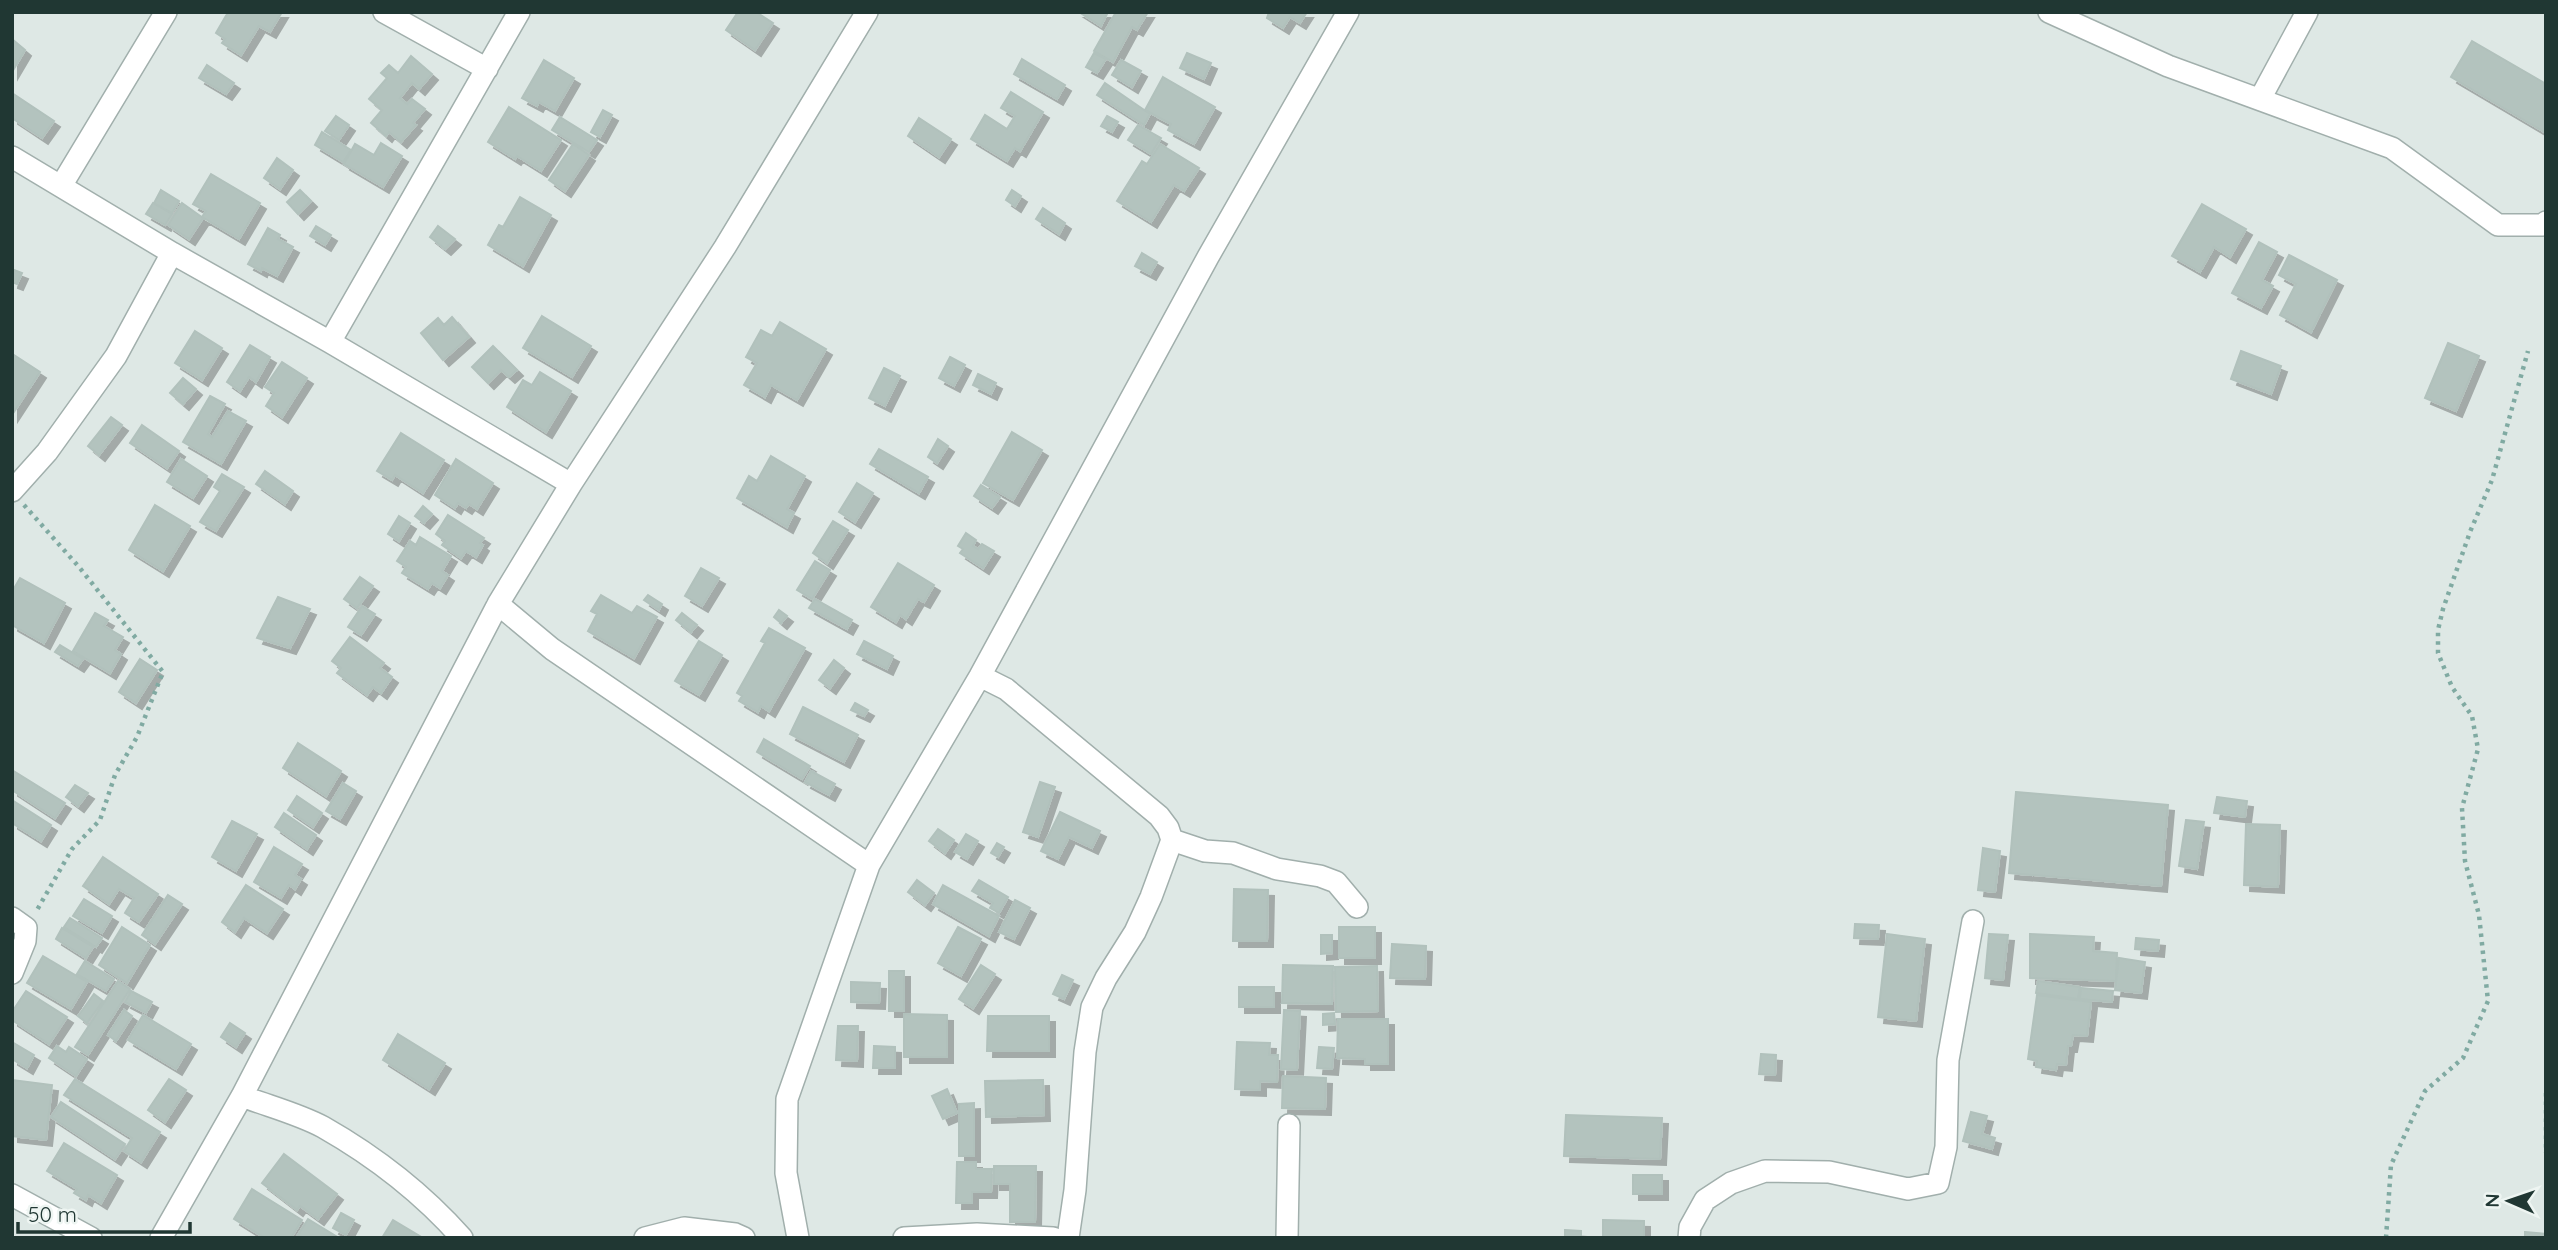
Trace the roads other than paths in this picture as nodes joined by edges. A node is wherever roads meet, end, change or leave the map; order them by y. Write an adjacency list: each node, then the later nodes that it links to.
1 (166, 12): 11 (street)
2 (384, 12): 8 (street)
3 (519, 12): 8 (street)
4 (867, 12): 15 (street)
5 (1348, 12): 18 (street)
6 (2049, 12): 9 (street)
7 (2306, 12): 9 (street)
8 (487, 69): 14 (street)
9 (2260, 99): 12 (street)
10 (12, 157): 11 (street)
11 (61, 186): 13 (street)
12 (2546, 222)
13 (172, 253): 14 (street); 16 (street)
14 (330, 342): 15 (street)
15 (570, 484): 17 (street)
16 (16, 496)
17 (498, 604): 20 (street); 25 (street)
18 (980, 676): 19 (street); 20 (street)
19 (1172, 840): 21 (street); 36 (street)
20 (869, 865): 33 (street)
21 (1357, 907)
22 (1973, 921): 38 (street)
23 (19, 923): 24 (street)
24 (12, 973)
25 (242, 1096): 29 (street); 30 (street)
26 (1289, 1125): 37 (street)
27 (12, 1195): 28 (street)
28 (90, 1238)
29 (161, 1238)
30 (462, 1238)
31 (645, 1238): 32 (street)
32 (744, 1238)
33 (798, 1238)
34 (904, 1238): 35 (street)
35 (1053, 1238)
36 (1068, 1238)
37 (1287, 1238)
38 (1689, 1238)

